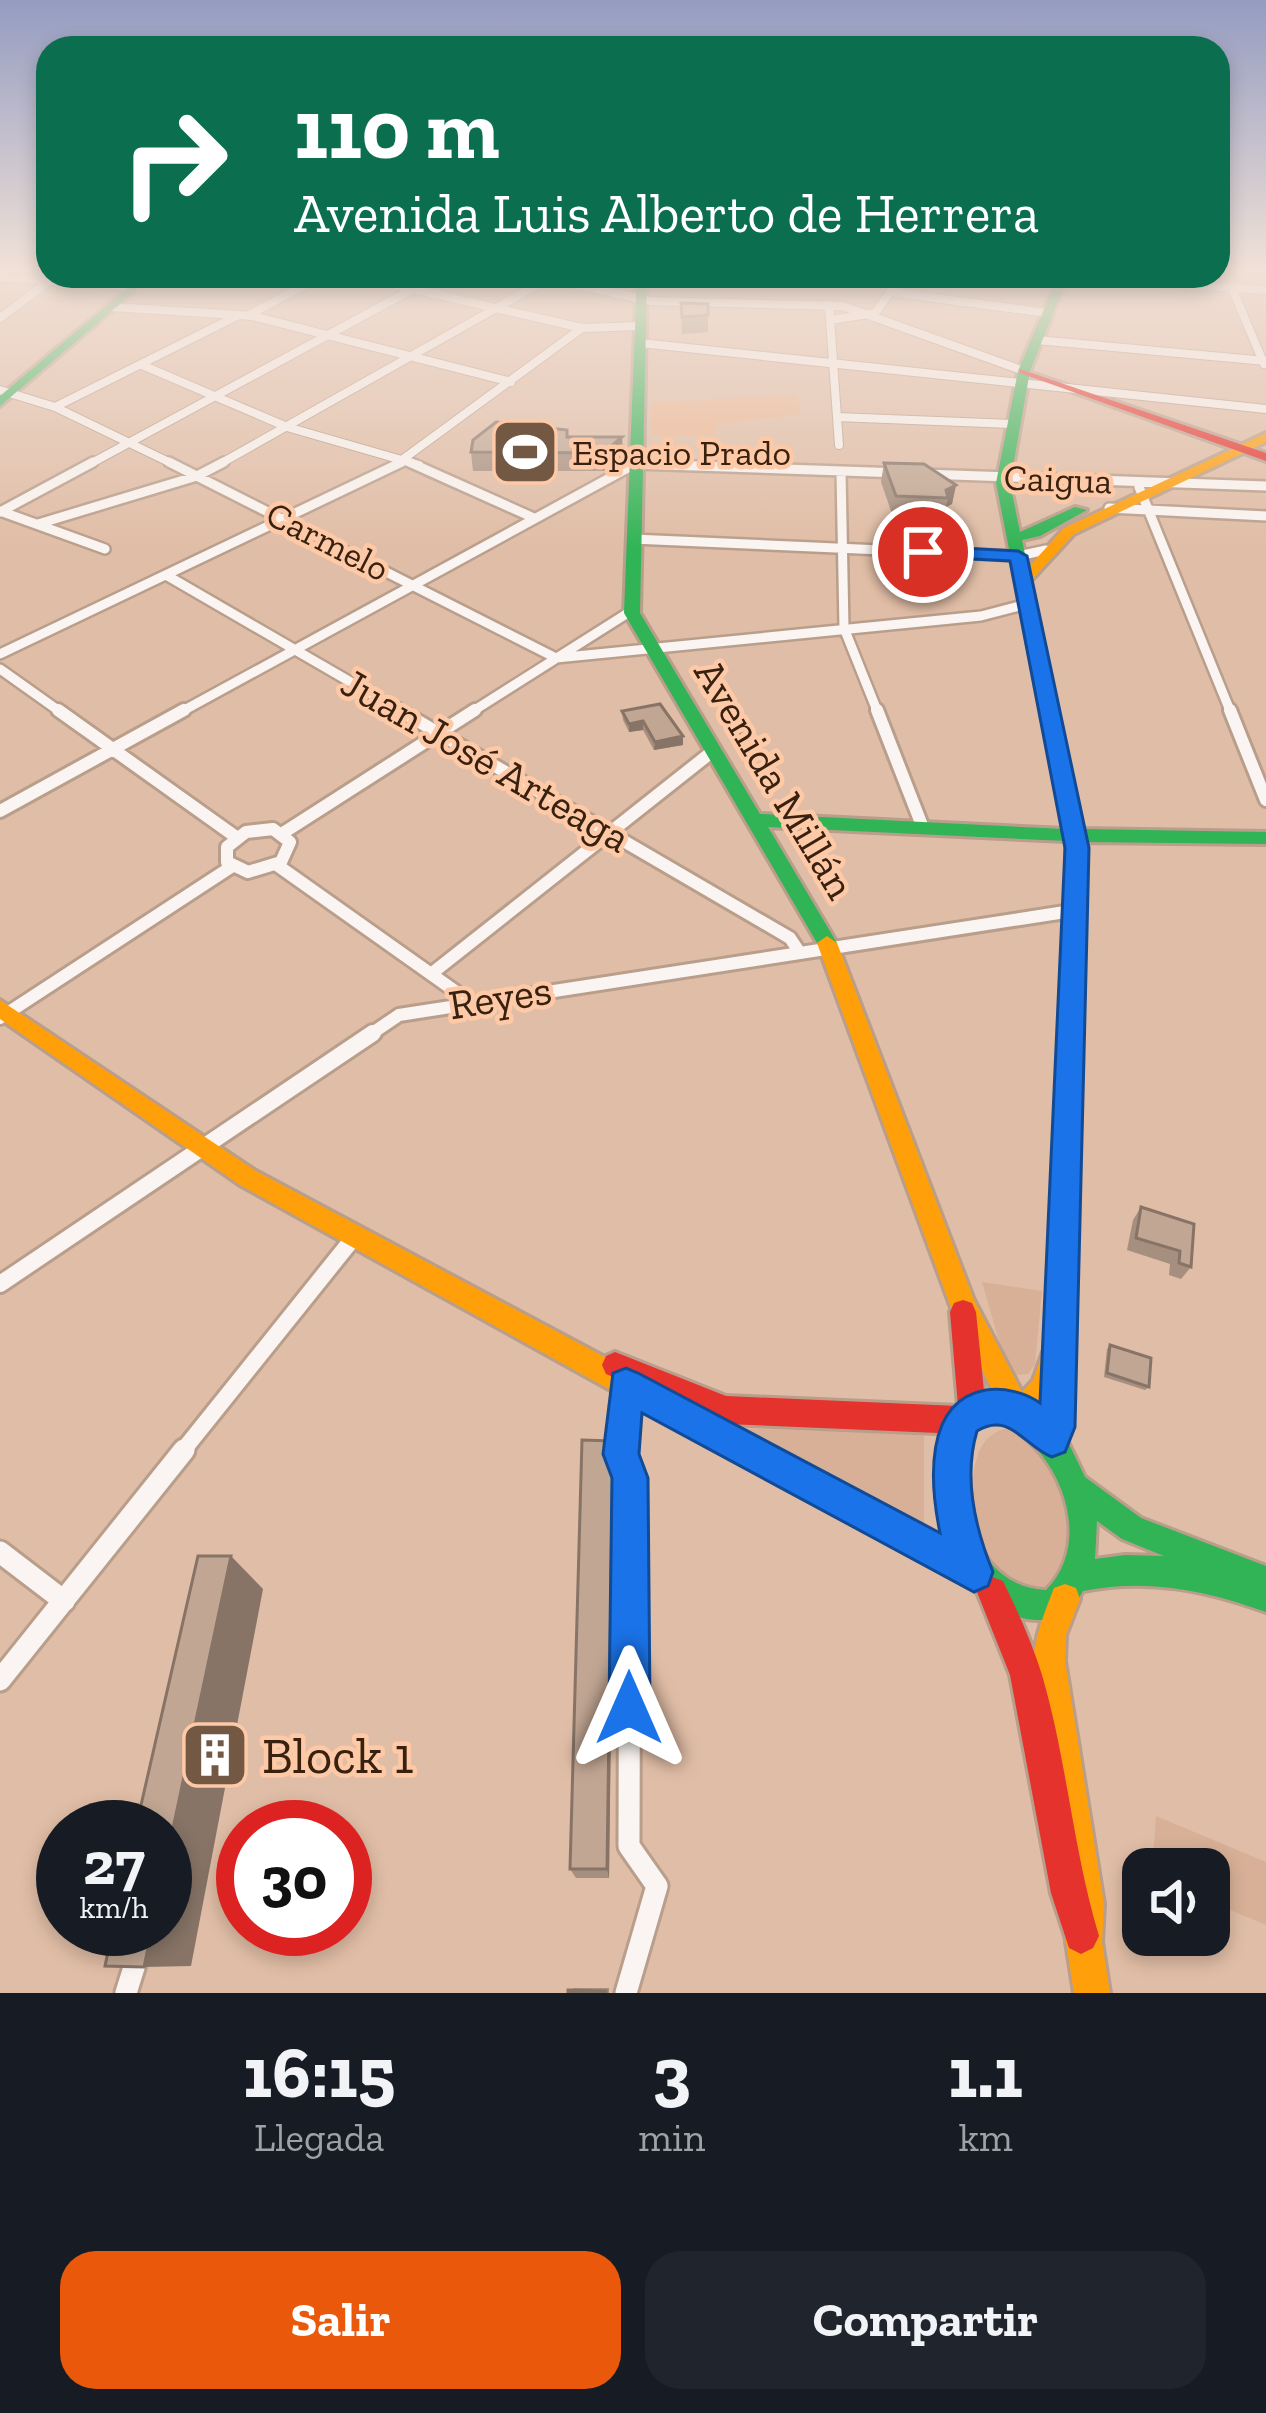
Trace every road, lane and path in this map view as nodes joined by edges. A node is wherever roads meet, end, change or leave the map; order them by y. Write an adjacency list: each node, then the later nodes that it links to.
1 (42, 364): 14 (street)
2 (274, 364): 15 (street)
3 (404, 364): 21 (street)
4 (443, 364): 12 (street)
5 (535, 364): 12 (street)
6 (639, 364): 28 (street, Avenida Millán)
7 (832, 364): 11 (street); 18 (street)
8 (990, 364): 11 (street)
9 (1027, 364): 11 (street)
10 (142, 365): 15 (street); 16 (street)
11 (1022, 377): 13 (street); 19 (street)
12 (511, 382): 27 (street)
13 (1078, 390): 17 (street); 25 (street)
14 (3, 395): 16 (street, Carmelo)
15 (215, 396): 21 (street); 23 (street)
16 (56, 407): 23 (street, Carmelo)
17 (1266, 409)
18 (837, 417): 19 (street); 24 (street)
19 (1012, 424): 31 (street)
20 (1266, 424): 25 (street)
21 (287, 427): 27 (street); 30 (street)
22 (1266, 437): 25 (street)
23 (130, 442): 30 (street, Carmelo); 35 (street)
24 (839, 446)
25 (1234, 446): 26 (street); 32 (street); 34 (street)
26 (1266, 457)
27 (405, 460): 37 (street); 38 (street)
28 (635, 464): 29 (street, Caigua); 38 (street); 40 (street, Avenida Millán)
29 (841, 472): 31 (street, Caigua); 43 (street)
30 (197, 476): 37 (street, Carmelo); 39 (street)
31 (1004, 476): 34 (street, Caigua); 41 (street)
32 (1166, 481): 33 (street, Caigua); 34 (street)
33 (1266, 486)
34 (1141, 495): 36 (street, Caigua); 41 (street); 44 (street); 59 (street)
35 (0, 511): 39 (street)
36 (1266, 516)
37 (283, 518): 45 (street); 47 (street, Carmelo)
38 (534, 518): 47 (street)
39 (38, 524): 42 (street)
40 (633, 539): 43 (street); 49 (street, Avenida Millán)
41 (1016, 546): 43 (street); 44 (street); 46 (street)
42 (105, 549)
43 (844, 549): 50 (street)
44 (1046, 550): 46 (street)
45 (166, 575): 52 (street, Juan José Arteaga); 53 (street)
46 (1023, 581): 48 (street)
47 (412, 584): 52 (street); 54 (street, Carmelo)
48 (1027, 604): 50 (street); 65 (street)
49 (631, 611): 51 (street, Avenida Millán); 54 (street)
50 (844, 628): 51 (street); 62 (street)
51 (651, 648): 54 (street); 58 (street, Avenida Millán)
52 (296, 650): 56 (street, Juan José Arteaga); 57 (street)
53 (0, 655)
54 (556, 658): 56 (street)
55 (0, 669): 57 (street)
56 (441, 734): 63 (street, Juan José Arteaga); 64 (street)
57 (114, 749): 60 (street); 66 (street)
58 (713, 751): 61 (street, Avenida Millán); 63 (street)
59 (1266, 800)
60 (0, 811)
61 (755, 820): 62 (street); 71 (street, Avenida Millán)
62 (923, 828): 65 (street)
63 (611, 832): 72 (street, Juan José Arteaga); 73 (street)
64 (283, 833): 66 (street); 68 (street)
65 (1075, 835): 67 (street); 70 (street)
66 (236, 837): 69 (street)
67 (1266, 838)
68 (277, 865): 69 (street); 73 (street)
69 (232, 866): 75 (street)
70 (1078, 910): 71 (street, Reyes); 81 (street)
71 (830, 948): 72 (street, Reyes); 79 (street, Avenida Millán)
72 (800, 953): 74 (street, Reyes)
73 (430, 974): 74 (street)
74 (470, 1001): 76 (street, Reyes)
75 (2, 1013): 76 (street)
76 (205, 1150): 77 (street); 78 (street, Reyes)
77 (355, 1236): 80 (street); 94 (street)
78 (0, 1284)
79 (963, 1305): 83 (street, Avenida Millán); 85 (street, Avenida Millán)
80 (483, 1307): 82 (street); 84 (street)
81 (1058, 1337): 83 (street); 87 (street)
82 (626, 1385): 86 (street); 100 (street)
83 (1020, 1410): 85 (street); 87 (street)
84 (829, 1416): 85 (street); 86 (street)
85 (967, 1416): 90 (street)
86 (718, 1437): 90 (street)
87 (1052, 1439): 88 (street)
88 (1072, 1485): 91 (street); 92 (street)
89 (0, 1552): 94 (street)
90 (980, 1578): 95 (street); 97 (street)
91 (1076, 1578): 93 (street); 95 (street)
92 (1266, 1581)
93 (1266, 1597)
94 (64, 1600): 96 (street)
95 (1064, 1600): 97 (street)
96 (0, 1680)
97 (1084, 1942): 101 (street)
98 (138, 1956): 99 (street)
99 (126, 1993)
100 (626, 1993)
101 (1092, 1993)

